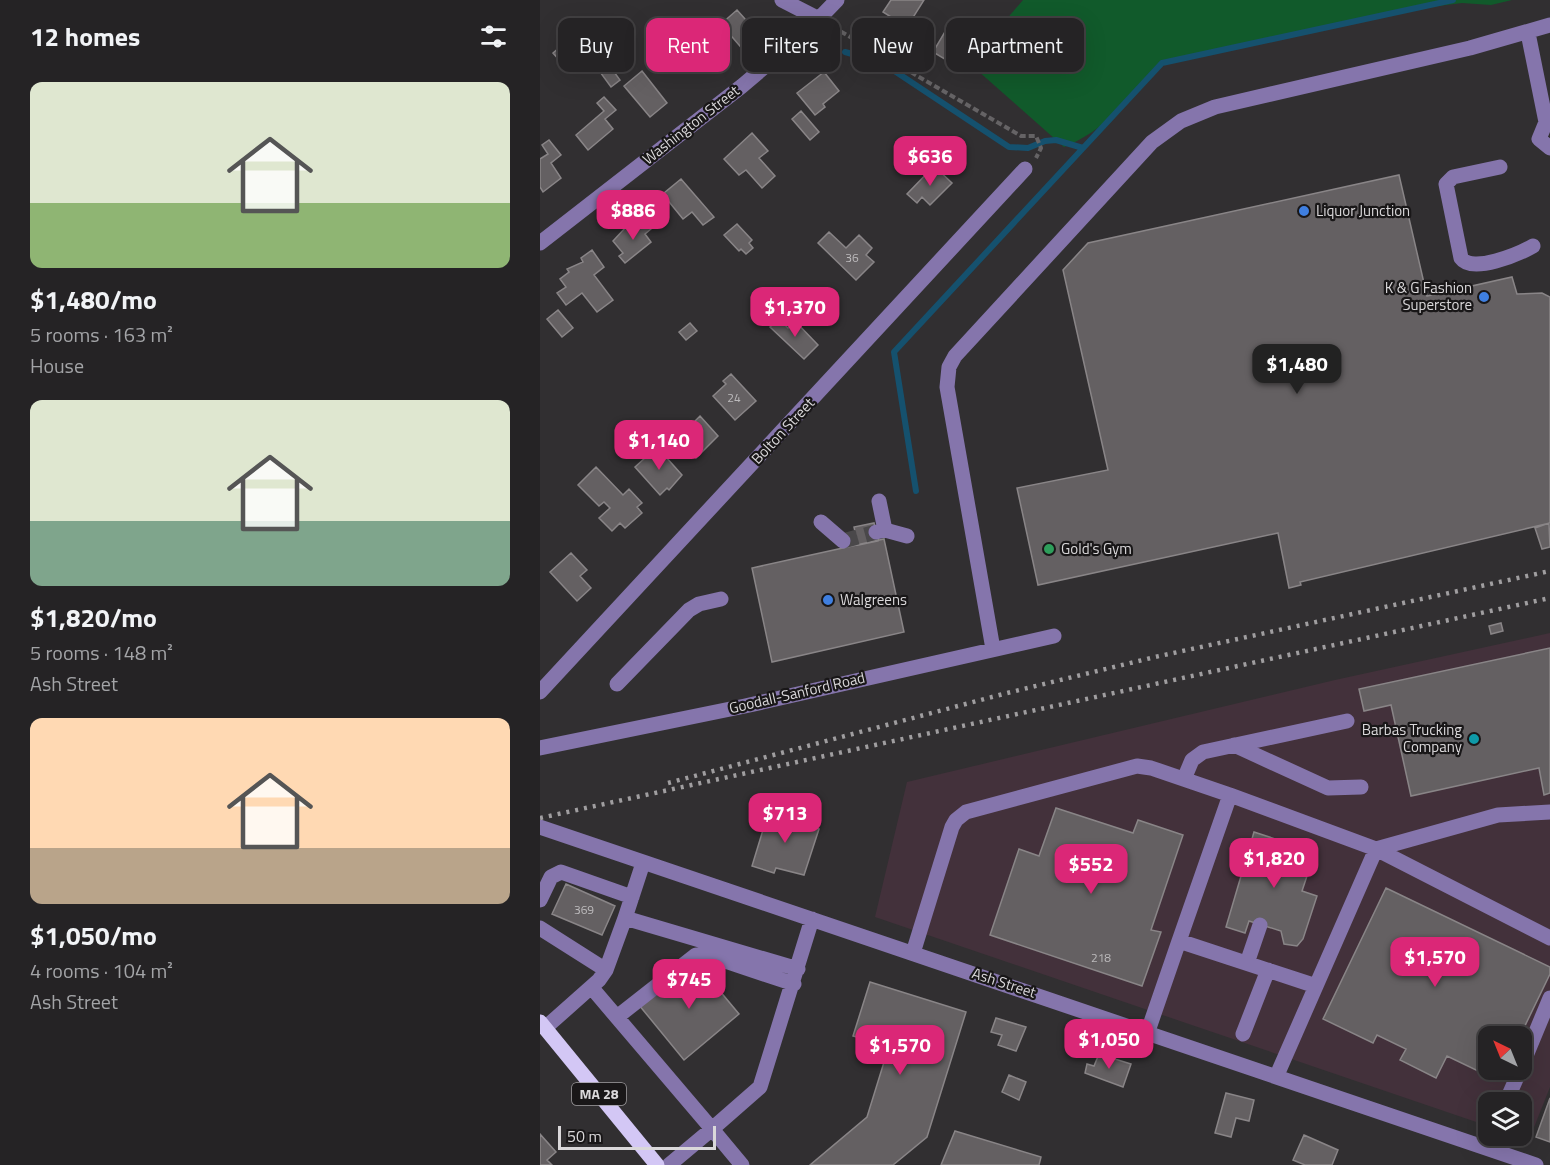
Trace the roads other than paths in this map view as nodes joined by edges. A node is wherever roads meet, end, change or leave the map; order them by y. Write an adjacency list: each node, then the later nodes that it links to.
1 (782, 0): 3 (street)
2 (837, 0): 4 (street, Washington Street)
3 (815, 18)
4 (821, 18)
5 (1550, 25): 6 (street)
6 (1528, 33): 8 (street); 19 (street)
7 (758, 72): 11 (street, Washington Street)
8 (1550, 148)
9 (1500, 167): 12 (street)
10 (1025, 169): 21 (street, Bolton Street)
11 (540, 243)
12 (1533, 246)
13 (879, 501): 15 (street)
14 (821, 522): 16 (street)
15 (907, 536)
16 (843, 541)
17 (722, 599): 20 (street)
18 (1054, 636): 19 (street, Goodall-Sanford Road)
19 (993, 649): 24 (street, Goodall-Sanford Road)
20 (617, 684)
21 (540, 692)
22 (1347, 721): 23 (street)
23 (1233, 745): 25 (street); 26 (street)
24 (540, 748)
25 (1185, 779): 27 (street); 40 (street)
26 (1361, 787)
27 (1230, 795): 30 (street); 39 (street)
28 (1550, 812): 30 (street)
29 (540, 827): 31 (street, Ash Street)
30 (1376, 849): 38 (street); 45 (street)
31 (643, 863): 32 (street); 35 (street, Ash Street)
32 (632, 897): 33 (street); 34 (street)
33 (540, 900)
34 (625, 918): 42 (street); 44 (street)
35 (812, 919): 40 (street, Ash Street); 44 (street)
36 (1260, 925): 41 (street)
37 (540, 928): 42 (street)
38 (1550, 938)
39 (1179, 941): 41 (street); 50 (street)
40 (913, 953): 50 (street, Ash Street)
41 (1247, 963): 43 (street)
42 (606, 970): 46 (street)
43 (1268, 970): 45 (street); 51 (street)
44 (796, 976): 48 (street); 54 (street)
45 (1316, 986): 53 (street)
46 (591, 988): 48 (street); 49 (street)
47 (1550, 998): 52 (street)
48 (617, 1017): 54 (street)
49 (542, 1025): 57 (main road, MA 28)
50 (1148, 1031): 53 (street, Ash Street)
51 (1243, 1034)
52 (1532, 1042)
53 (1277, 1075): 55 (street, Ash Street)
54 (712, 1129): 58 (street); 59 (street)
55 (1478, 1138)
56 (1498, 1146): 60 (street, Ash Street)
57 (657, 1165)
58 (669, 1165)
59 (742, 1165)
60 (1536, 1165)

